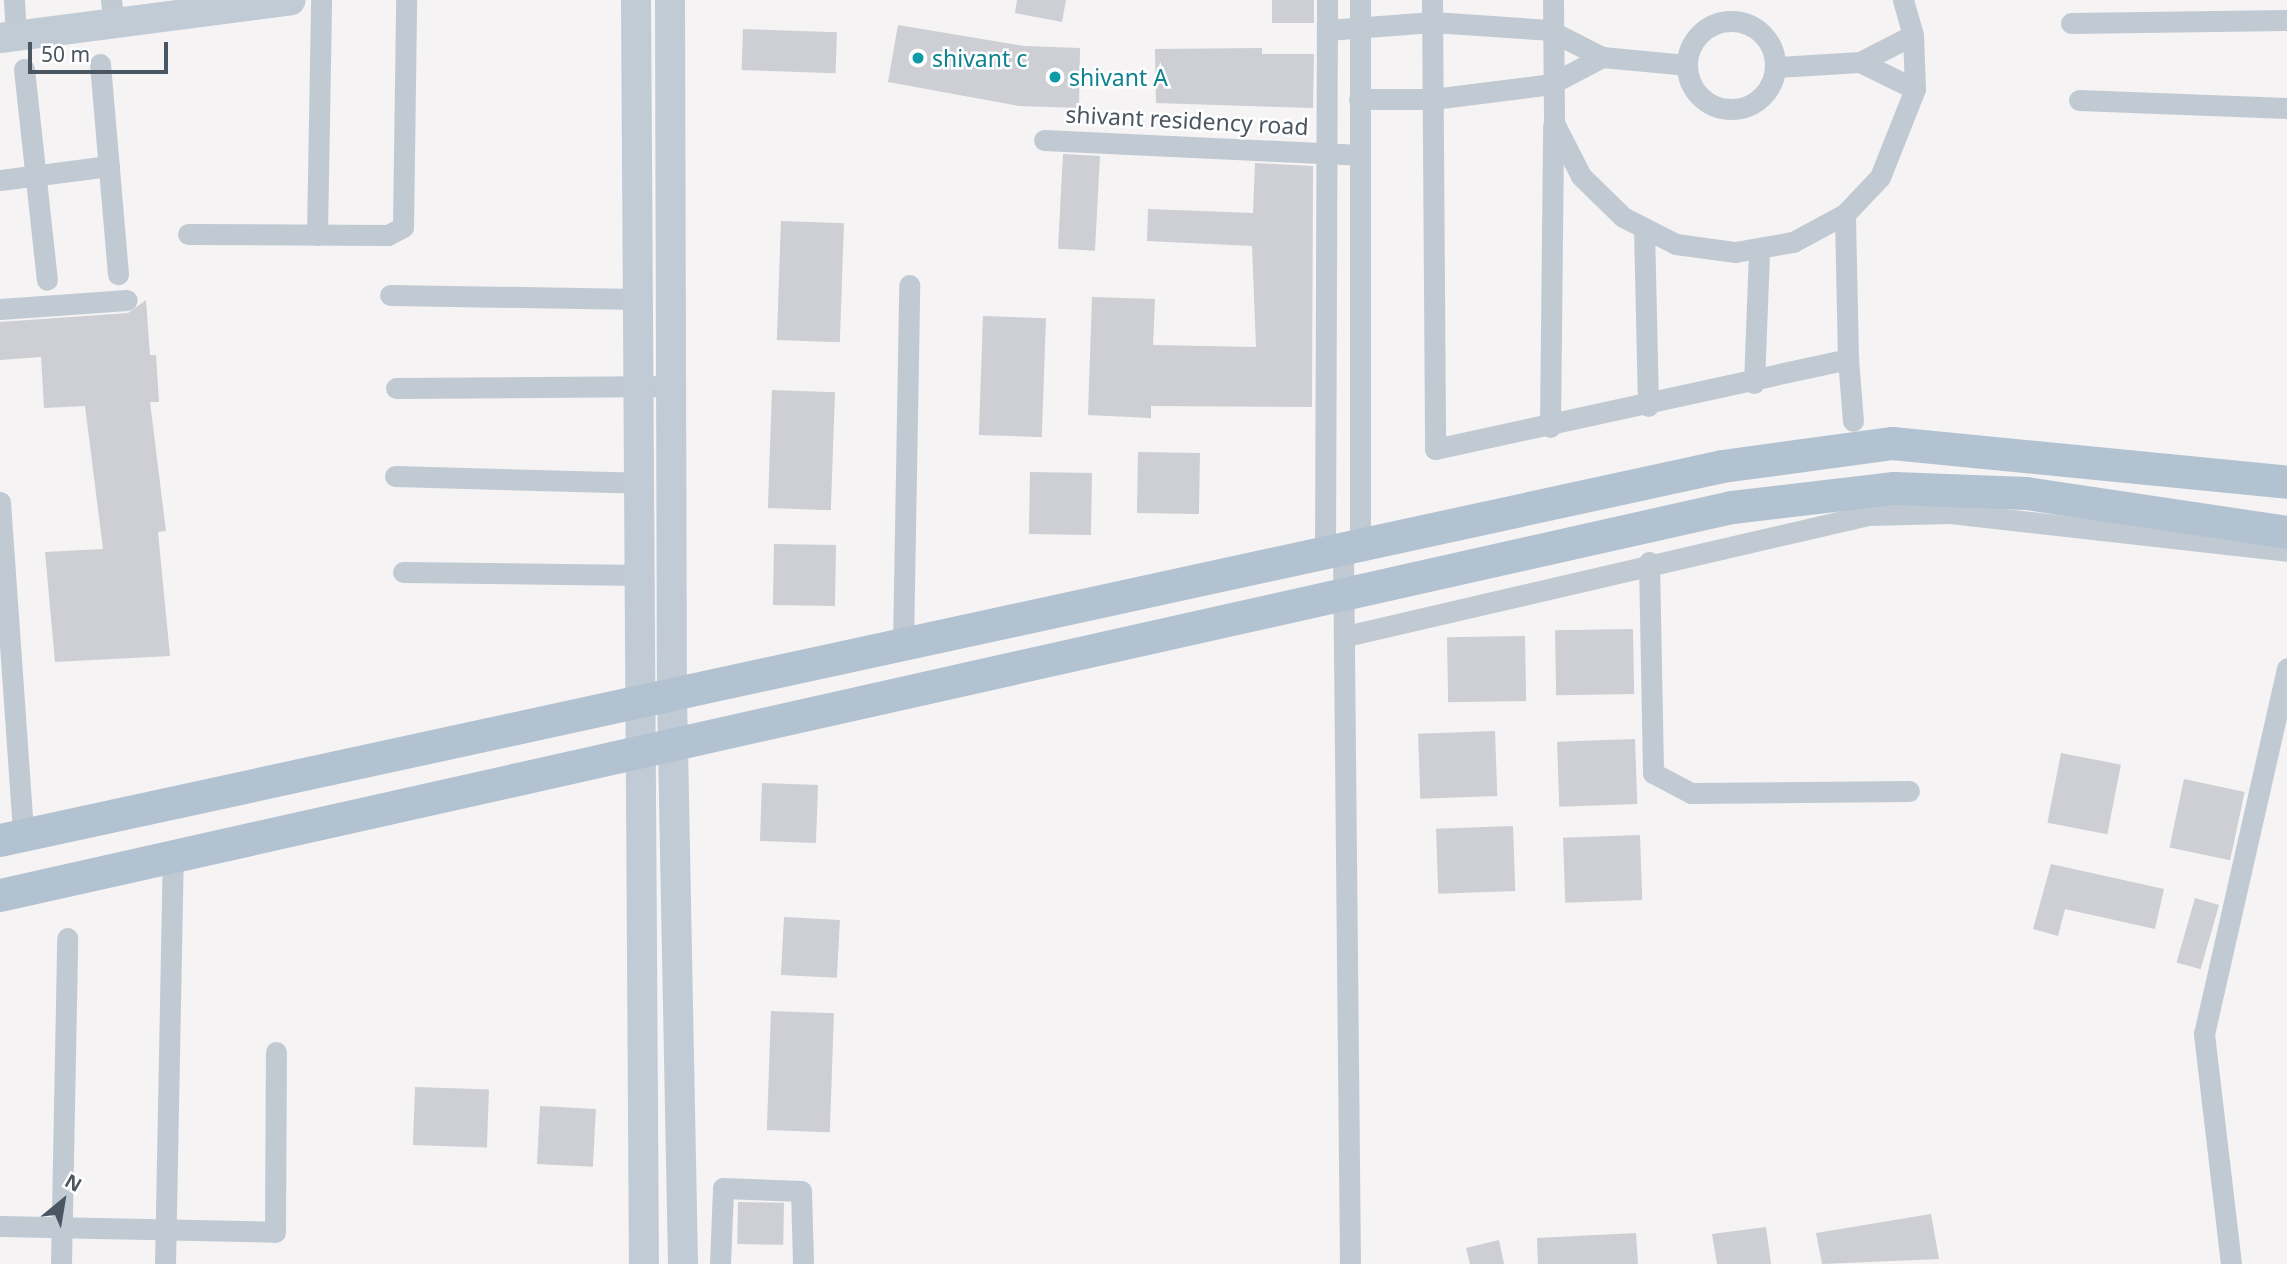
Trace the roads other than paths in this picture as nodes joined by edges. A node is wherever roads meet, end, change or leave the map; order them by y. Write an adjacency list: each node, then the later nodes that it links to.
1 (13, 0): 21 (street)
2 (291, 0): 12 (street)
3 (321, 0): 44 (street)
4 (406, 0): 44 (street)
5 (636, 0): 50 (street)
6 (670, 0): 55 (street)
7 (1327, 0): 18 (street)
8 (1360, 0): 17 (street)
9 (1433, 0): 15 (street)
10 (1553, 0): 19 (street)
11 (1903, 0): 20 (street)
12 (244, 3): 13 (street)
13 (112, 11): 21 (street)
14 (2287, 20): 16 (street)
15 (1433, 22): 17 (street); 19 (street); 31 (street)
16 (2071, 23)
17 (1359, 24): 18 (street); 30 (street)
18 (1327, 30): 36 (street)
19 (1549, 30): 22 (street); 28 (street)
20 (1913, 35): 23 (street); 29 (street)
21 (8, 37)
22 (1602, 57): 25 (street); 28 (street)
23 (1860, 62): 26 (street); 29 (street)
24 (100, 64): 38 (street)
25 (1686, 65): 26 (street); 26 (street)
26 (1776, 67)
27 (24, 69): 39 (street)
28 (1551, 84): 31 (street); 34 (street)
29 (1915, 89): 41 (street)
30 (1359, 99): 31 (street); 37 (street)
31 (1433, 99): 60 (street)
32 (2079, 100): 33 (street)
33 (2287, 108)
34 (1553, 123): 42 (street); 60 (street)
35 (1044, 140): 36 (street, shivant residency road)
36 (1327, 153): 37 (street, shivant residency road); 66 (street)
37 (1360, 155): 66 (street)
38 (109, 166): 39 (street); 46 (street)
39 (36, 176): 40 (street); 47 (street)
40 (0, 180)
41 (1845, 214): 45 (street); 53 (street)
42 (1644, 228): 45 (street); 58 (street)
43 (188, 234): 44 (street)
44 (317, 235)
45 (1759, 251): 54 (street)
46 (118, 274)
47 (47, 280)
48 (909, 285): 73 (street)
49 (390, 295): 50 (street)
50 (638, 299): 57 (street)
51 (127, 300): 52 (street)
52 (0, 310)
53 (1847, 359): 54 (street); 59 (street)
54 (1754, 383): 58 (street)
55 (671, 386): 57 (street); 75 (street)
56 (396, 388): 57 (street)
57 (639, 388): 63 (street)
58 (1648, 406): 60 (street)
59 (1853, 421)
60 (1549, 428)
61 (394, 476): 63 (street)
62 (2287, 482): 66 (main road)
63 (640, 483): 70 (street)
64 (0, 502): 79 (street)
65 (2287, 532): 71 (main road)
66 (1343, 549): 71 (street); 73 (main road)
67 (2287, 551): 68 (street)
68 (1649, 562): 72 (street); 78 (street)
69 (403, 572): 70 (street)
70 (641, 575): 75 (street)
71 (1346, 595): 72 (street); 76 (main road)
72 (1346, 636): 93 (street)
73 (903, 645): 75 (main road)
74 (2287, 668): 94 (street)
75 (657, 699): 76 (street); 77 (street); 79 (main road)
76 (677, 747): 77 (main road); 90 (street)
77 (640, 755): 80 (main road); 89 (street)
78 (1909, 791)
79 (12, 837)
80 (173, 859): 81 (main road); 86 (street)
81 (0, 895)
82 (67, 938): 84 (street)
83 (276, 1052): 86 (street)
84 (63, 1223): 85 (street); 86 (street); 87 (street)
85 (0, 1226)
86 (167, 1227): 88 (street)
87 (61, 1264)
88 (165, 1264)
89 (644, 1264)
90 (683, 1264)
91 (720, 1264): 92 (street)
92 (803, 1264)
93 (1350, 1264)
94 (2231, 1264)

